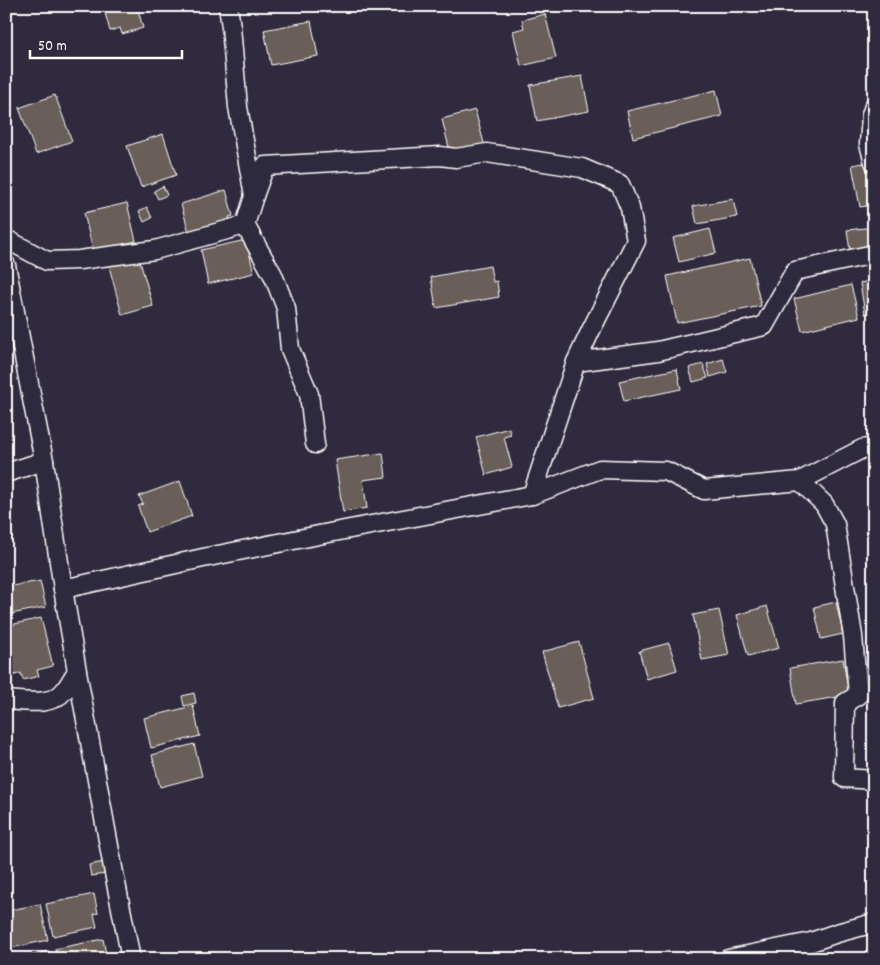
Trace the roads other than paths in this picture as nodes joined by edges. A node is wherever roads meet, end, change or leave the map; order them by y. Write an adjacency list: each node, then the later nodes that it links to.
1 (228, 6): 4 (street)
2 (874, 106): 3 (street)
3 (874, 162)
4 (254, 196): 5 (street); 9 (street)
5 (245, 225): 6 (street); 10 (street)
6 (6, 239)
7 (874, 254): 9 (street)
8 (6, 265): 12 (street)
9 (576, 362): 15 (street)
10 (315, 444)
11 (874, 447): 14 (street)
12 (44, 461): 13 (street); 16 (street)
13 (6, 473)
14 (800, 481): 15 (street); 19 (street)
15 (532, 496): 16 (street)
16 (63, 589): 17 (street)
17 (77, 671): 18 (street); 21 (street)
18 (6, 700)
19 (874, 780)
20 (874, 923): 22 (street)
21 (131, 959)
22 (728, 959)

